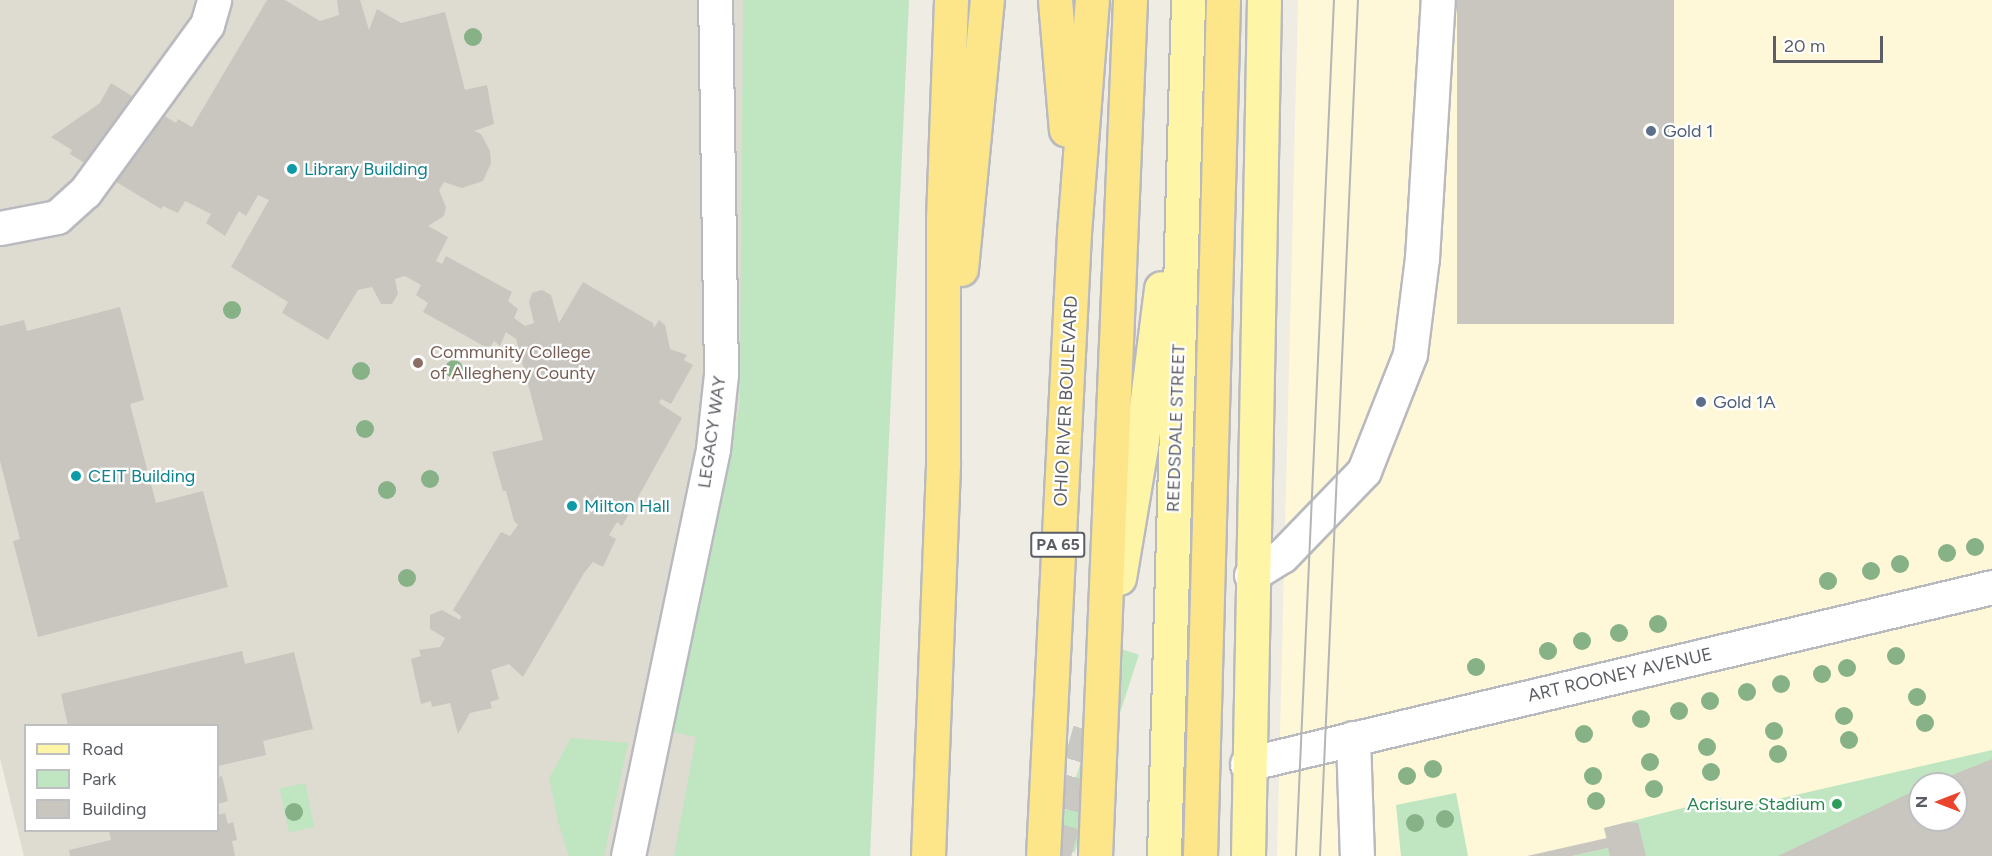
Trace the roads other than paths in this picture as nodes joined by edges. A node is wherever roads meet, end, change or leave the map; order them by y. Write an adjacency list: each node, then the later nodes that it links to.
1 (214, 0): 13 (street)
2 (715, 0): 21 (street, LEGACY WAY)
3 (951, 0): 15 (highway)
4 (987, 0): 15 (highway)
5 (1055, 0): 14 (highway)
6 (1092, 0): 14 (highway)
7 (1130, 0): 24 (highway)
8 (1188, 0): 12 (main road, REEDSDALE STREET)
9 (1223, 0): 26 (highway)
10 (1264, 0): 16 (main road)
11 (1438, 0): 16 (street)
12 (1185, 84): 17 (main road); 25 (main road, REEDSDALE STREET)
13 (0, 228)
14 (1074, 233): 23 (highway, OHIO RIVER BOULEVARD / PA 65)
15 (943, 462): 22 (highway)
16 (1251, 575): 20 (main road)
17 (1119, 578)
18 (1992, 587): 19 (street, ART ROONEY AVENUE)
19 (1353, 738): 20 (street, ART ROONEY AVENUE); 28 (street)
20 (1247, 764): 27 (main road)
21 (628, 856)
22 (928, 856)
23 (1043, 856)
24 (1095, 856)
25 (1164, 856)
26 (1200, 856)
27 (1248, 856)
28 (1357, 856)

